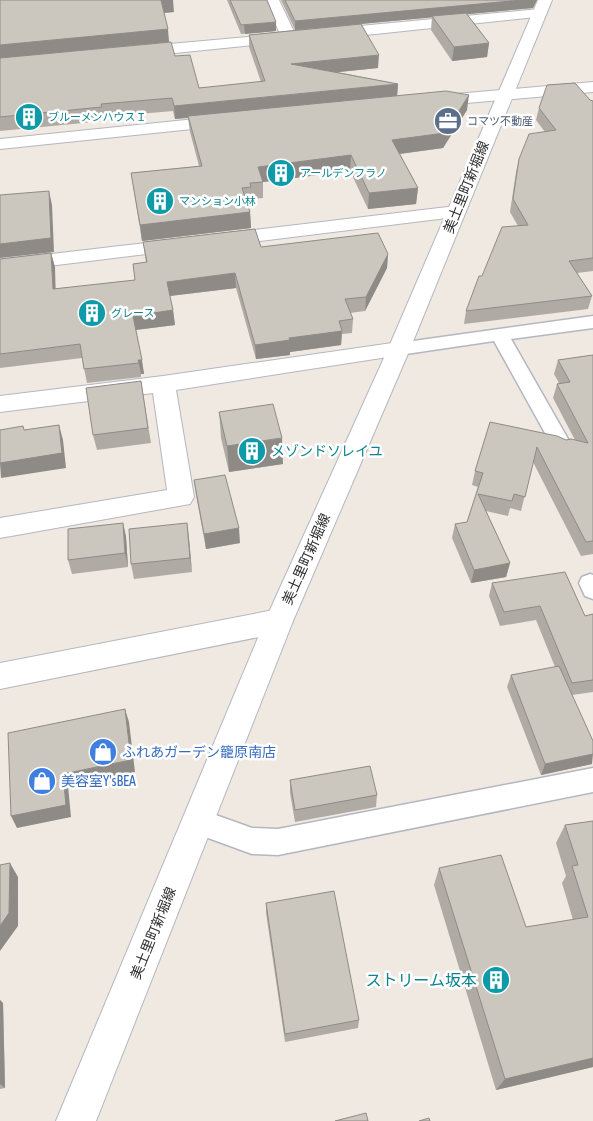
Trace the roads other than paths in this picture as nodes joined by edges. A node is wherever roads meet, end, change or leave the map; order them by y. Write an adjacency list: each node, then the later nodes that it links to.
1 (272, 0): 3 (street)
2 (543, 6): 3 (street); 5 (street, 美土里町新堀線)
3 (289, 38): 4 (street)
4 (125, 53)
5 (504, 93): 6 (street); 7 (street); 10 (street, 美土里町新堀線)
6 (590, 94)
7 (416, 102)
8 (237, 120): 9 (street)
9 (0, 144)
10 (456, 212): 11 (street); 14 (street, 美土里町新堀線)
11 (0, 266)
12 (593, 322): 13 (lane)
13 (500, 335): 14 (lane); 17 (lane)
14 (399, 350): 15 (street); 19 (street, 美土里町新堀線)
15 (163, 384): 16 (street); 18 (street)
16 (0, 404)
17 (562, 446)
18 (0, 528)
19 (278, 621): 20 (street); 22 (street, 美土里町新堀線)
20 (0, 676)
21 (593, 780): 22 (lane)
22 (199, 822): 23 (street, 美土里町新堀線)
23 (76, 1121)

